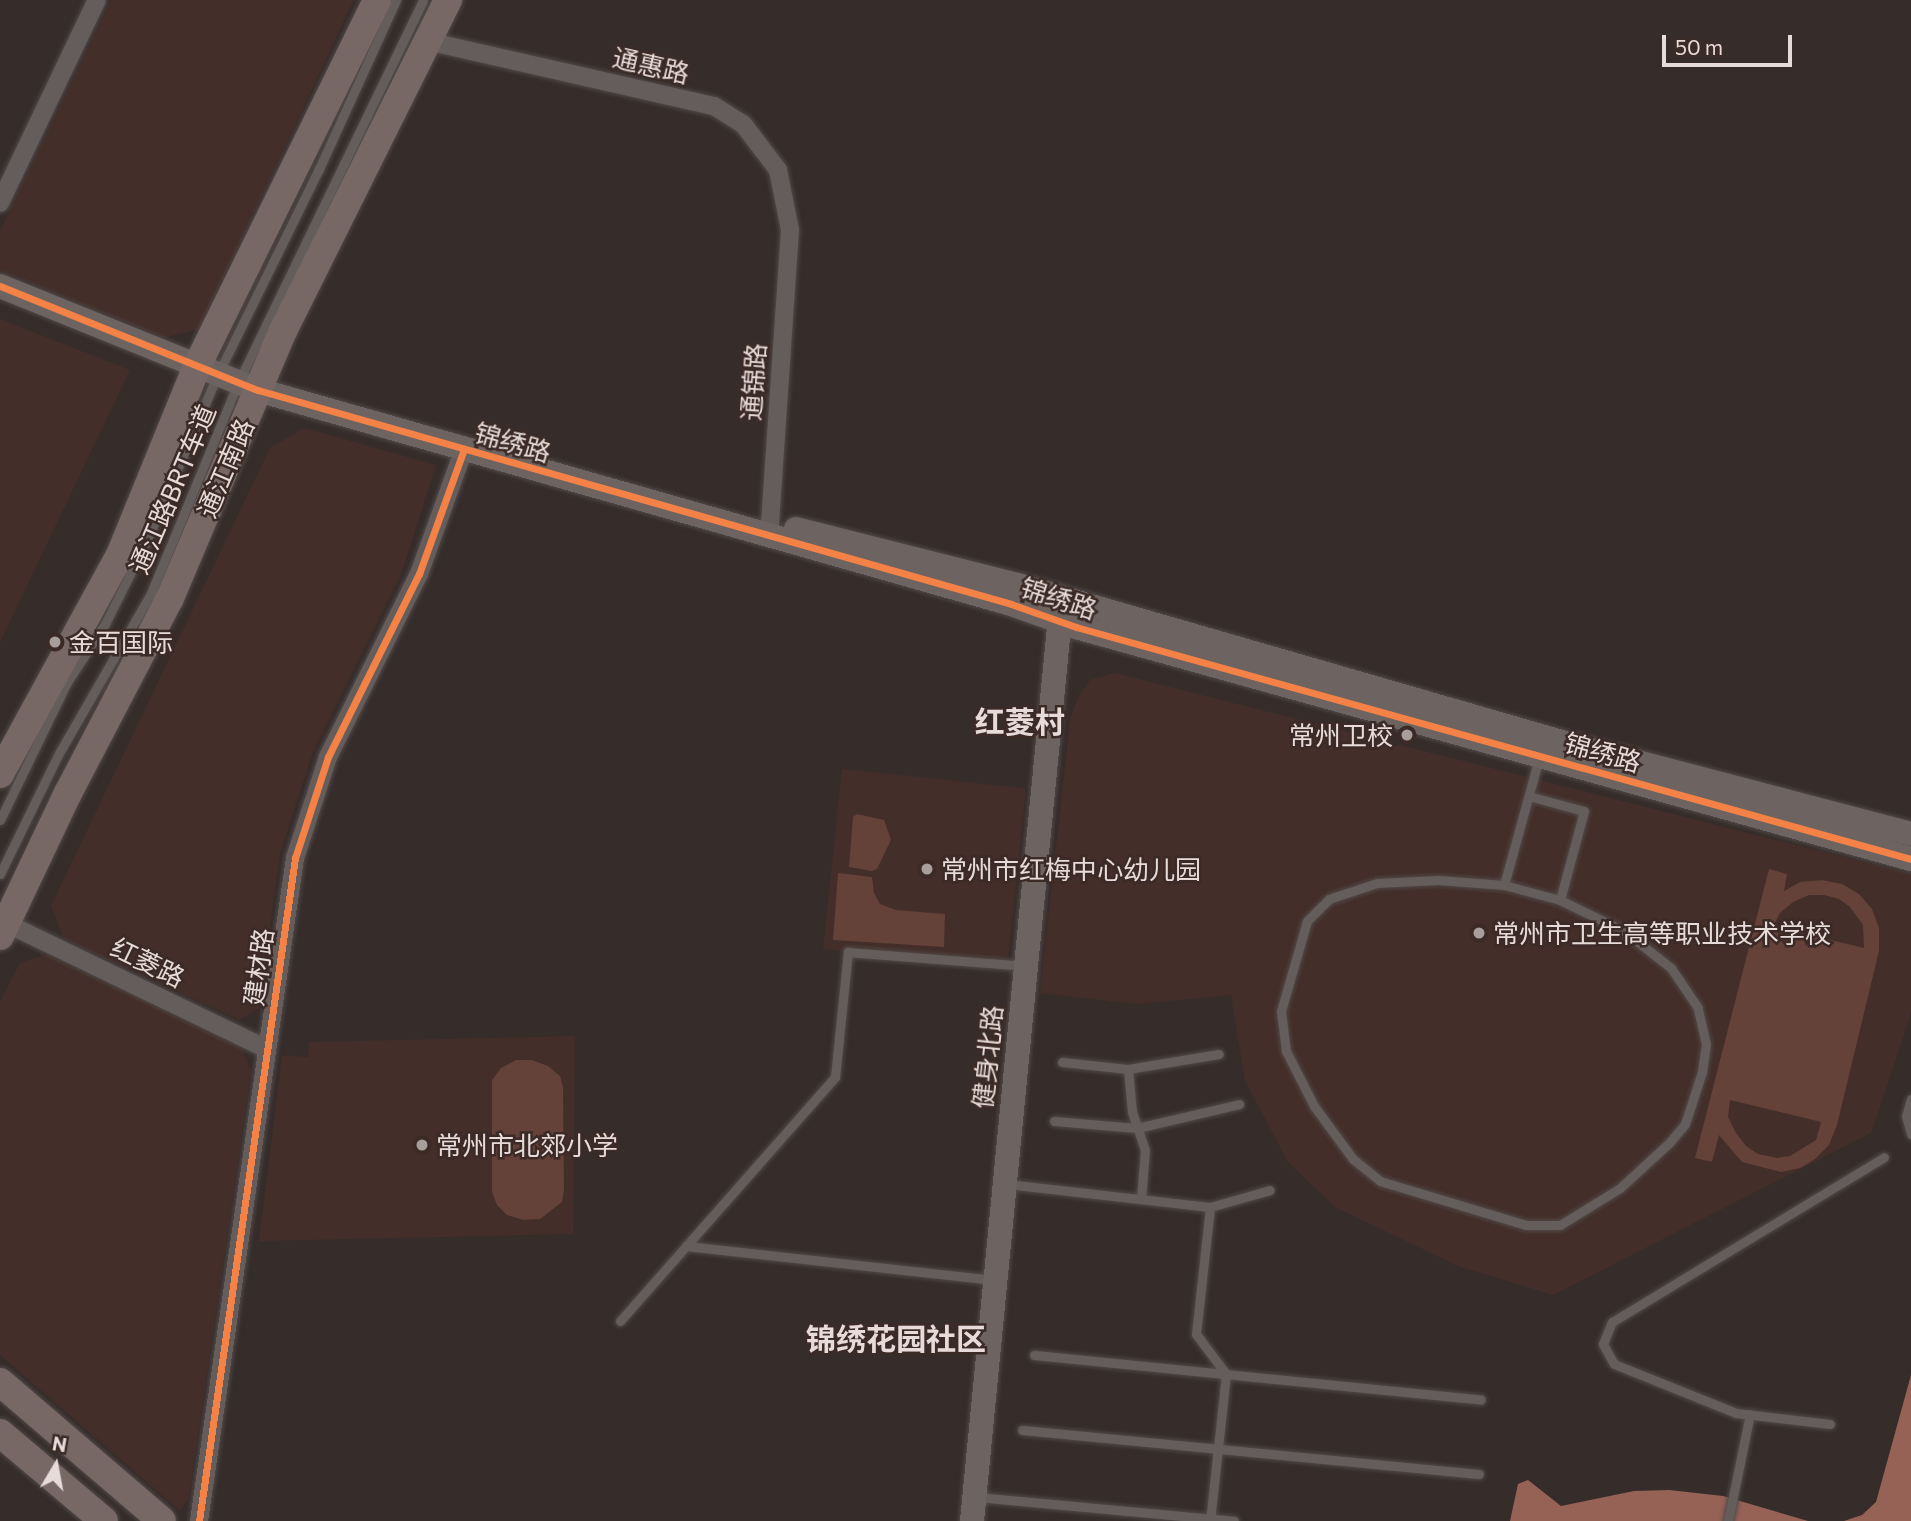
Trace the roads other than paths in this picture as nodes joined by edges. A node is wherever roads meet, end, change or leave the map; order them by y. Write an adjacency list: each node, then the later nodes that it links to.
1 (97, 0): 7 (street)
2 (377, 0): 10 (main road, 通江南路)
3 (396, 0): 10 (lane, 通江路BRT车道)
4 (423, 0): 10 (lane, 通江路BRT车道)
5 (448, 0): 6 (main road, 通江南路)
6 (427, 41): 8 (street, 通惠路); 10 (main road, 通江南路)
7 (0, 203)
8 (790, 230): 12 (street, 通锦路)
9 (0, 286): 10 (street, 锦绣路)
10 (234, 376): 11 (street, 锦绣路); 12 (street, 锦绣路); 15 (main road, 通江南路); 17 (lane, 通江路BRT车道); 20 (lane, 通江路BRT车道); 23 (main road, 通江南路)
11 (464, 449): 12 (street, 锦绣路); 25 (street, 建材路)
12 (770, 529): 13 (street, 锦绣路)
13 (1061, 610): 14 (street, 锦绣路); 18 (street, 锦绣路); 24 (street, 健身北路)
14 (1539, 756): 16 (lane); 19 (street, 锦绣路)
15 (0, 774)
16 (1529, 796): 21 (lane); 22 (lane)
17 (0, 820)
18 (1911, 834)
19 (1911, 859)
20 (0, 874)
21 (1504, 885): 22 (lane); 22 (lane)
22 (1560, 900)
23 (3, 929): 25 (street, 红菱路)
24 (1026, 966): 35 (street, 健身北路); 39 (lane)
25 (267, 1049): 56 (street, 建材路)
26 (1219, 1054): 28 (lane)
27 (1062, 1062): 28 (lane)
28 (1128, 1069): 32 (lane)
29 (1911, 1099): 33 (lane)
30 (1239, 1104): 32 (lane)
31 (1054, 1121): 32 (lane)
32 (1137, 1128): 37 (lane)
33 (1911, 1133)
34 (1884, 1157): 46 (lane)
35 (1005, 1184): 37 (lane); 40 (street, 健身北路)
36 (1270, 1190): 38 (lane)
37 (1142, 1199): 38 (lane)
38 (1210, 1207): 43 (lane)
39 (686, 1246): 40 (lane); 41 (lane)
40 (995, 1280): 52 (street, 健身北路)
41 (620, 1321)
42 (1034, 1355): 43 (lane)
43 (1226, 1374): 45 (lane); 50 (lane)
44 (0, 1382): 55 (main road)
45 (1481, 1400)
46 (1750, 1415): 47 (lane); 58 (lane)
47 (1829, 1424)
48 (1022, 1430): 50 (lane)
49 (5, 1438): 54 (main road)
50 (1218, 1449): 51 (lane); 53 (lane)
51 (1479, 1474)
52 (973, 1509): 53 (lane)
53 (1210, 1520): 57 (lane)
54 (104, 1521)
55 (162, 1521)
56 (199, 1521)
57 (1234, 1521)
58 (1728, 1521)

